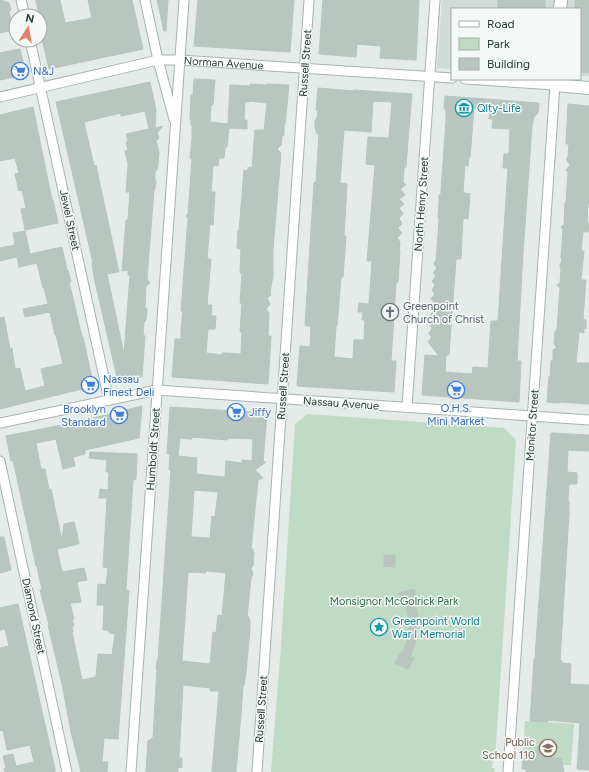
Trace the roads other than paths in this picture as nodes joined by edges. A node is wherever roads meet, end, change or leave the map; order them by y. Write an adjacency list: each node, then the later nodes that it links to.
1 (145, 0): 6 (street, Humboldt Street)
2 (184, 0): 7 (street, Humboldt Street)
3 (309, 0): 8 (street, Russell Street)
4 (435, 0): 9 (street, North Henry Street)
5 (32, 48): 13 (street, Jewel Street)
6 (158, 60): 7 (street, Norman Avenue); 13 (street, Norman Avenue); 16 (street, Humboldt Street)
7 (180, 60): 8 (street, Norman Avenue); 16 (street, Humboldt Street)
8 (304, 68): 9 (street, Norman Avenue); 19 (street, Russell Street)
9 (430, 76): 10 (street, Norman Avenue); 20 (street, North Henry Street)
10 (451, 78)
11 (496, 80): 12 (street)
12 (555, 82): 14 (main road); 21 (street, Monitor Street)
13 (41, 88): 15 (street, Norman Avenue); 18 (street, Jewel Street)
14 (589, 88)
15 (0, 97)
16 (176, 127): 17 (street, Humboldt Street)
17 (157, 390): 18 (street, Nassau Avenue); 19 (street, Nassau Avenue); 26 (street, Humboldt Street)
18 (109, 400): 23 (street, Nassau Avenue)
19 (282, 400): 20 (street, Nassau Avenue); 27 (street, Russell Street)
20 (407, 407): 21 (street, Nassau Avenue)
21 (532, 416): 22 (street, Nassau Avenue); 28 (street, Monitor Street)
22 (589, 420)
23 (0, 423)
24 (0, 461): 25 (street, Diamond Street)
25 (67, 772)
26 (131, 772)
27 (257, 772)
28 (508, 772)

